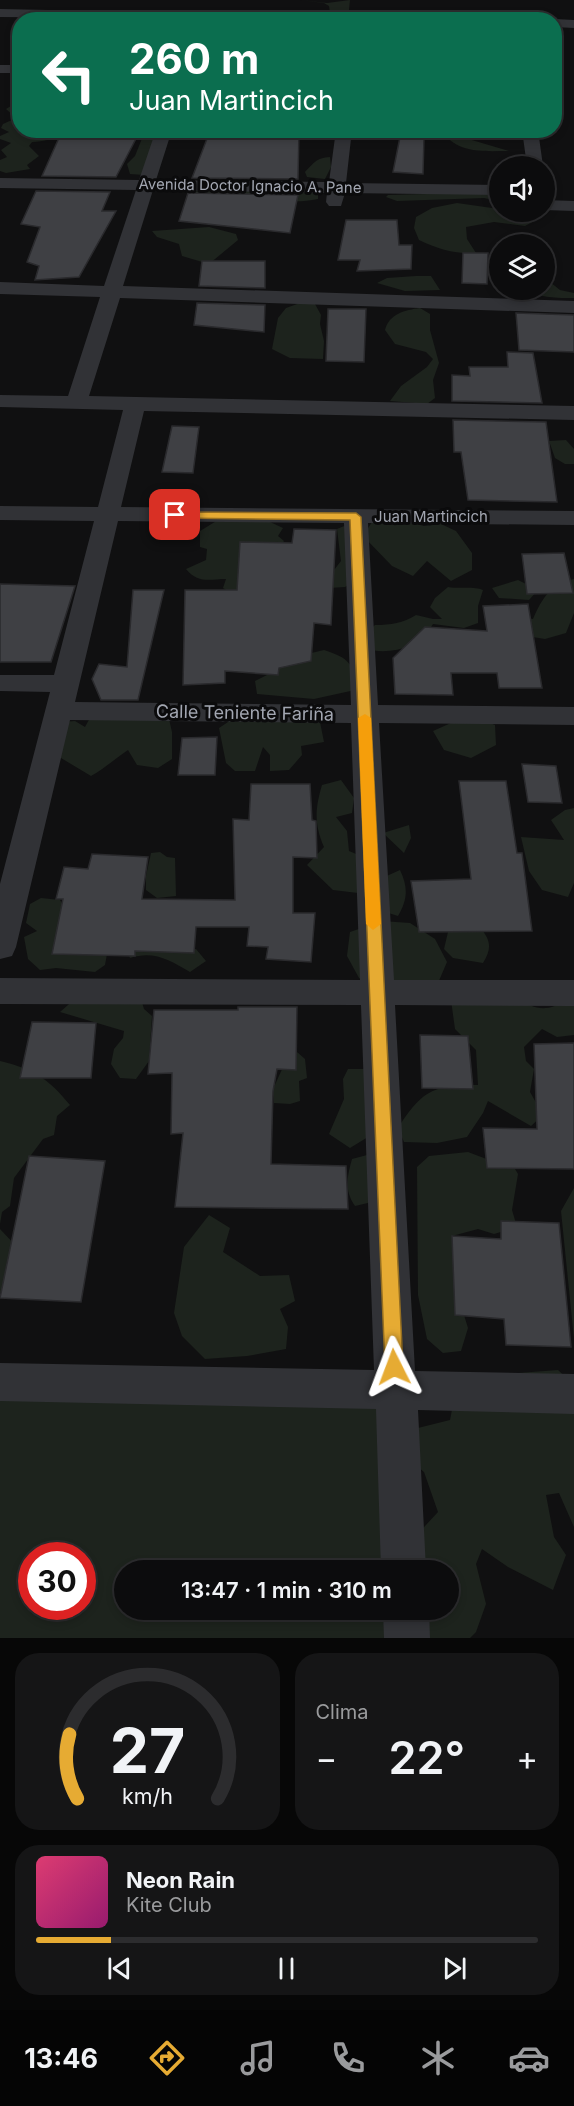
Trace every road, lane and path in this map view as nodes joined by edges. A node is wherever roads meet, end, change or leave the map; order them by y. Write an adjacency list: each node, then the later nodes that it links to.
1 (162, 138): 9 (street)
2 (343, 138): 10 (street)
3 (531, 138): 4 (street)
4 (534, 156)
5 (0, 183): 9 (street, Avenida Doctor Ignacio A. Pane)
6 (489, 190): 10 (street, Avenida Doctor Ignacio A. Pane)
7 (555, 190): 8 (street)
8 (574, 191)
9 (145, 193): 10 (street, Avenida Doctor Ignacio A. Pane); 11 (street, Avenida Doctor Ignacio A. Pane); 16 (street)
10 (336, 195): 12 (street, Avenida Doctor Ignacio A. Pane)
11 (0, 199)
12 (489, 204)
13 (555, 205): 14 (street)
14 (574, 206)
15 (0, 288): 16 (street)
16 (113, 291): 17 (street); 19 (street)
17 (574, 307)
18 (0, 401): 19 (street)
19 (76, 403): 20 (street)
20 (135, 404): 21 (street); 23 (street)
21 (574, 413)
22 (0, 513): 23 (street, Juan Martincich)
23 (108, 514): 24 (street, Juan Martincich); 27 (street)
24 (356, 517): 25 (street, Juan Martincich); 29 (street)
25 (574, 518)
26 (0, 683): 27 (street)
27 (66, 684): 28 (street)
28 (60, 711): 29 (street, Calle Teniente Fariña); 31 (street)
29 (364, 714): 30 (street, Calle Teniente Fariña); 34 (street)
30 (574, 716)
31 (7, 895): 32 (street)
32 (0, 947)
33 (0, 991): 34 (street)
34 (376, 993): 35 (street); 37 (street)
35 (574, 993)
36 (0, 1382): 37 (street)
37 (395, 1390): 38 (street); 39 (street)
38 (574, 1394)
39 (404, 1560)
40 (406, 1620): 41 (street)
41 (407, 1638)

